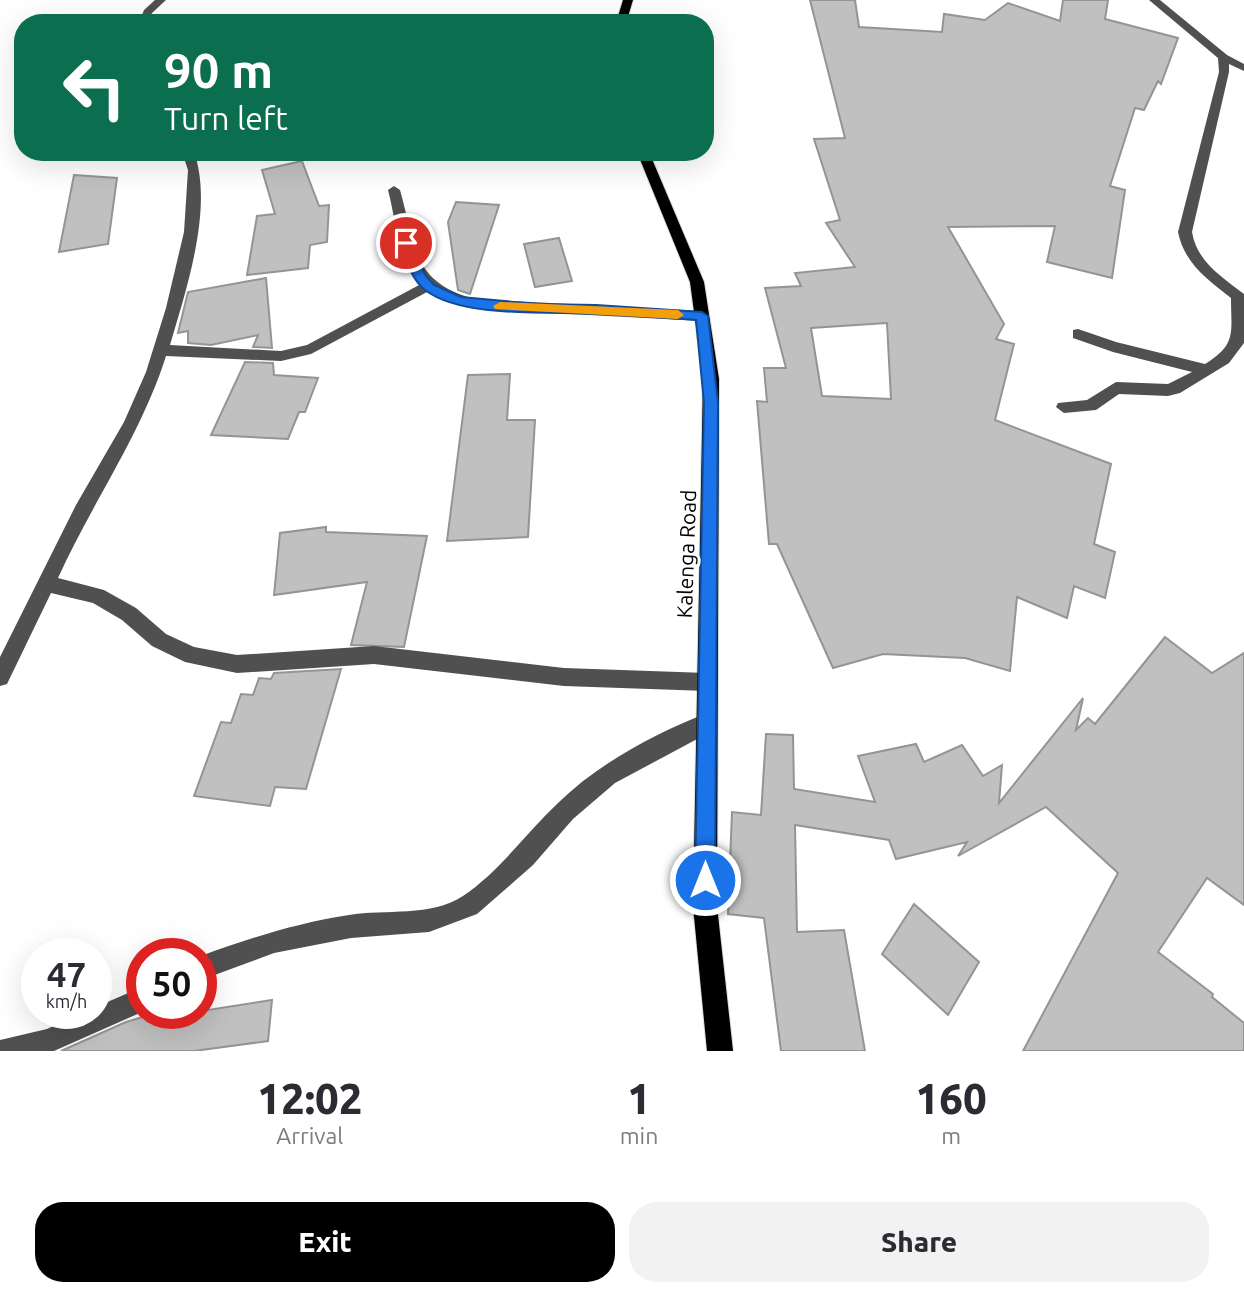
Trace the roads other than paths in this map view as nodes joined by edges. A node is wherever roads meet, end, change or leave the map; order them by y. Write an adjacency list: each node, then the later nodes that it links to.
1 (161, 0): 3 (street)
2 (1154, 0): 4 (street)
3 (146, 14)
4 (1223, 57): 5 (street); 10 (street)
5 (1244, 68)
6 (192, 161): 13 (street)
7 (647, 161): 11 (main road, Kalenga Road)
8 (394, 190): 9 (street)
9 (428, 286): 11 (street); 13 (street)
10 (1241, 299): 14 (street)
11 (702, 316): 18 (main road, Kalenga Road)
12 (1078, 334): 14 (street)
13 (161, 350): 16 (street)
14 (1207, 370): 15 (street)
15 (1064, 408)
16 (47, 584): 17 (street); 18 (street)
17 (0, 677)
18 (707, 682): 19 (main road, Kalenga Road)
19 (707, 723): 20 (street); 23 (main road, Kalenga Road)
20 (217, 962)
21 (126, 1006): 22 (street)
22 (4, 1051)
23 (720, 1051)

